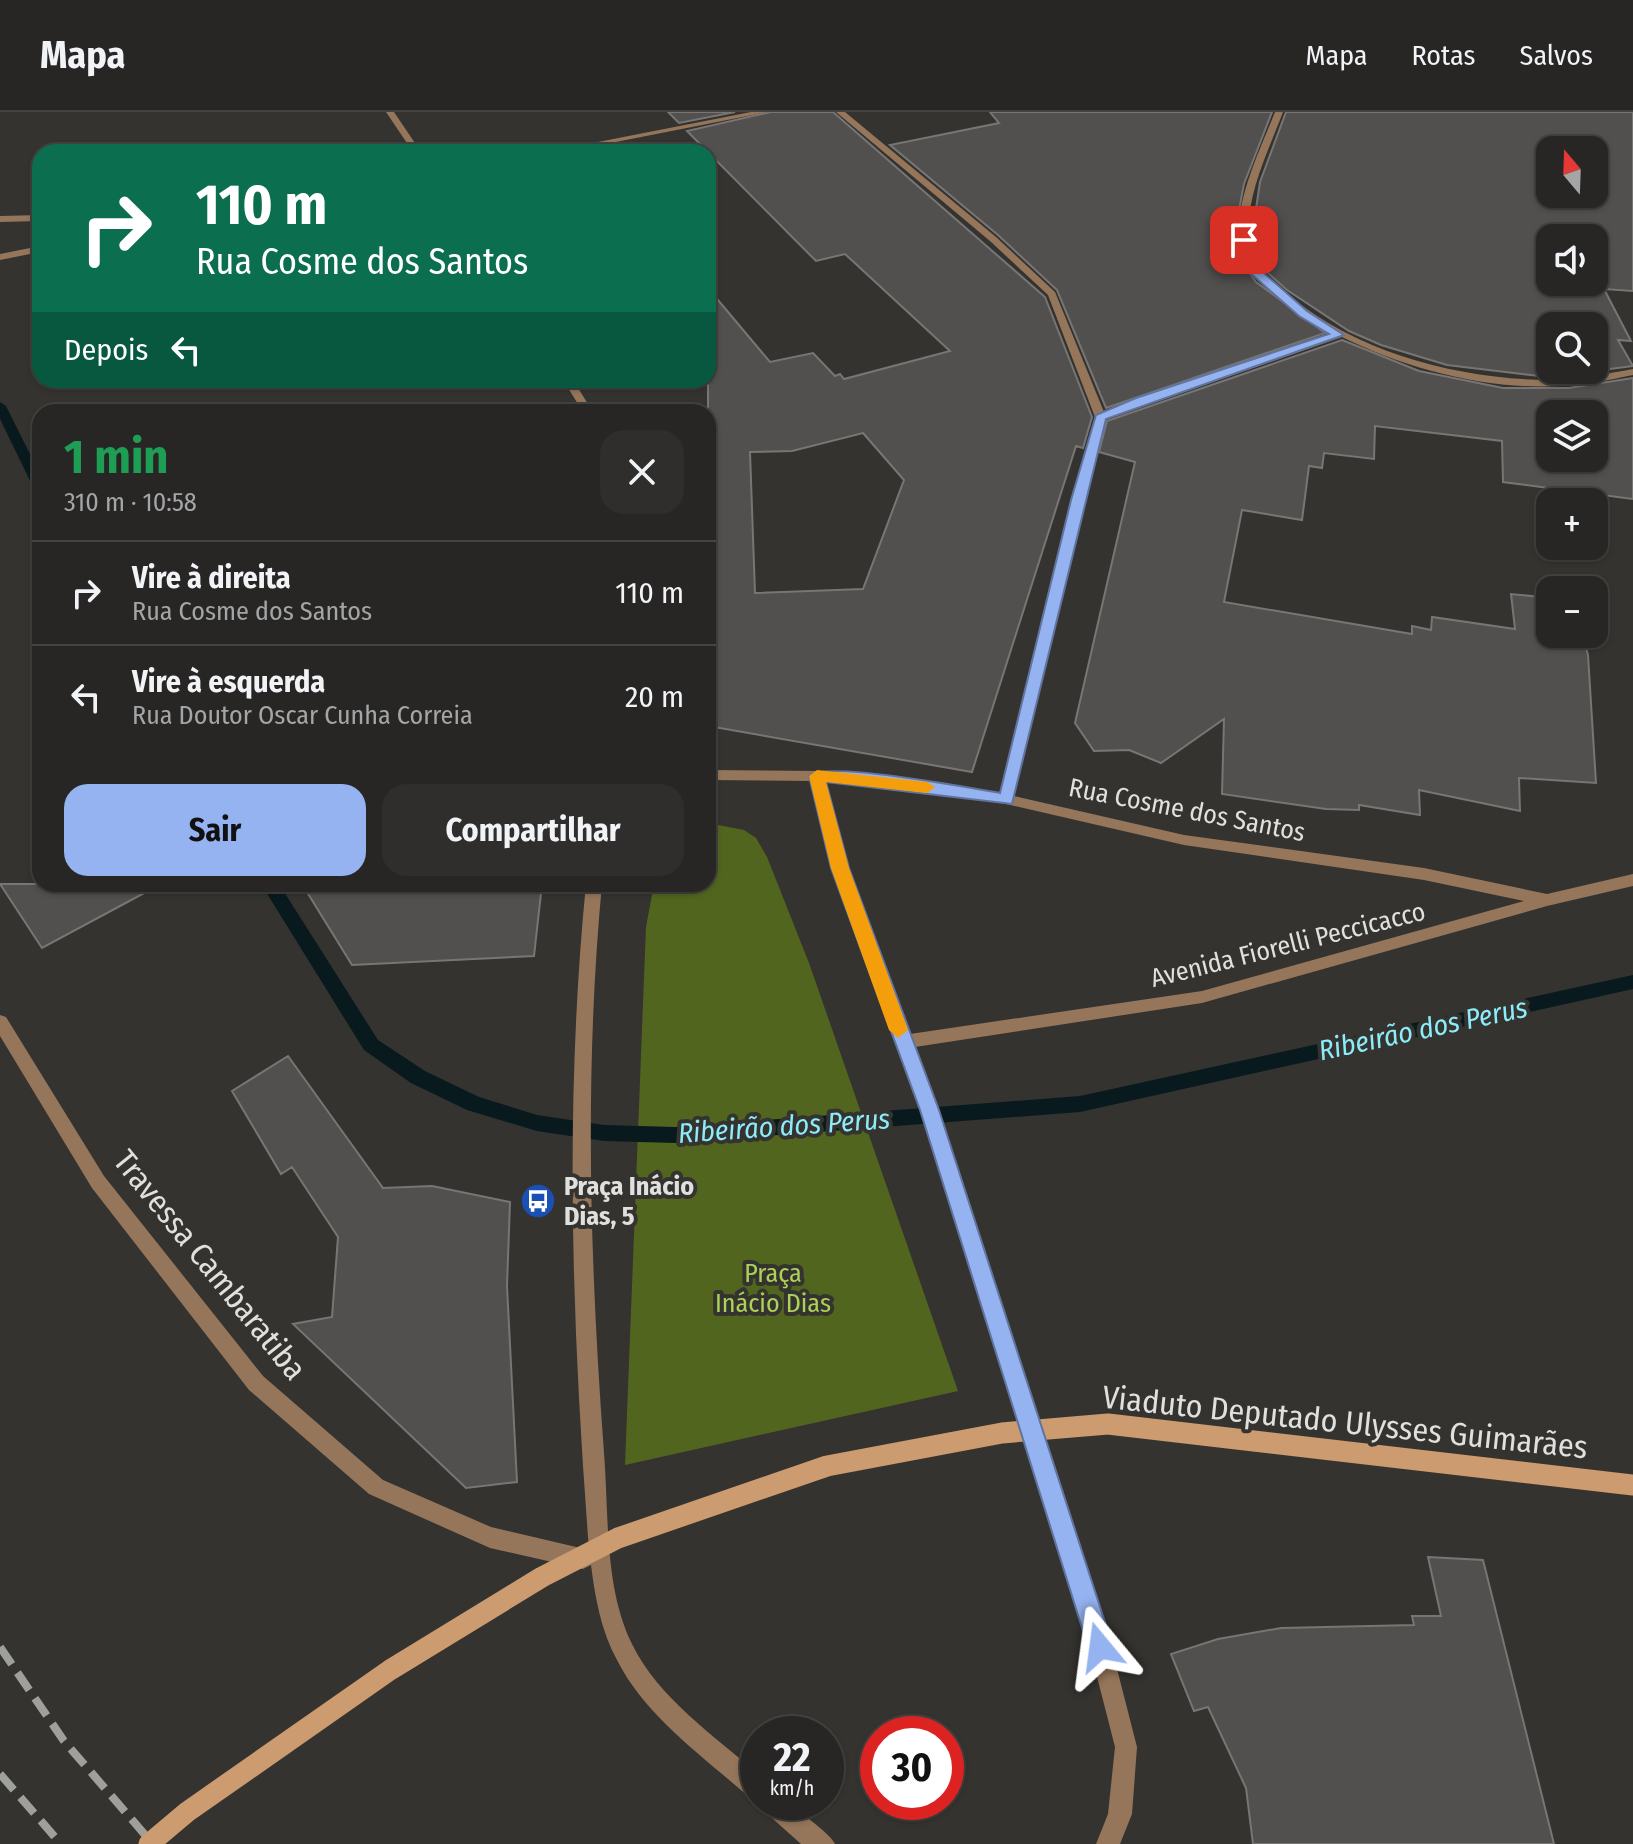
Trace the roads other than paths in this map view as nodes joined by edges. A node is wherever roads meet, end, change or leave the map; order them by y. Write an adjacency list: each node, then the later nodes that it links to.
1 (390, 112): 5 (street)
2 (764, 112): 6 (street)
3 (840, 112): 13 (street)
4 (1279, 112): 11 (street)
5 (412, 144)
6 (594, 144)
7 (32, 218): 8 (street)
8 (0, 219)
9 (32, 251): 10 (street)
10 (0, 257)
11 (1339, 335): 12 (street); 13 (street)
12 (1633, 372)
13 (1100, 417): 16 (street)
14 (716, 775): 15 (street)
15 (817, 776): 16 (street, Rua Cosme dos Santos); 21 (street)
16 (1006, 799): 19 (street, Rua Cosme dos Santos)
17 (1633, 880): 19 (street, Avenida Fiorelli Peccicacco)
18 (593, 892): 23 (street)
19 (1547, 900): 21 (street, Avenida Fiorelli Peccicacco)
20 (0, 1022): 23 (street, Travessa Cambaratiba)
21 (903, 1042): 28 (street)
22 (1633, 1485): 26 (main road, Viaduto Deputado Ulysses Guimarães, bridge)
23 (600, 1562): 24 (street)
24 (740, 1773)
25 (790, 1820): 27 (street)
26 (149, 1844)
27 (823, 1844)
28 (1108, 1844)

